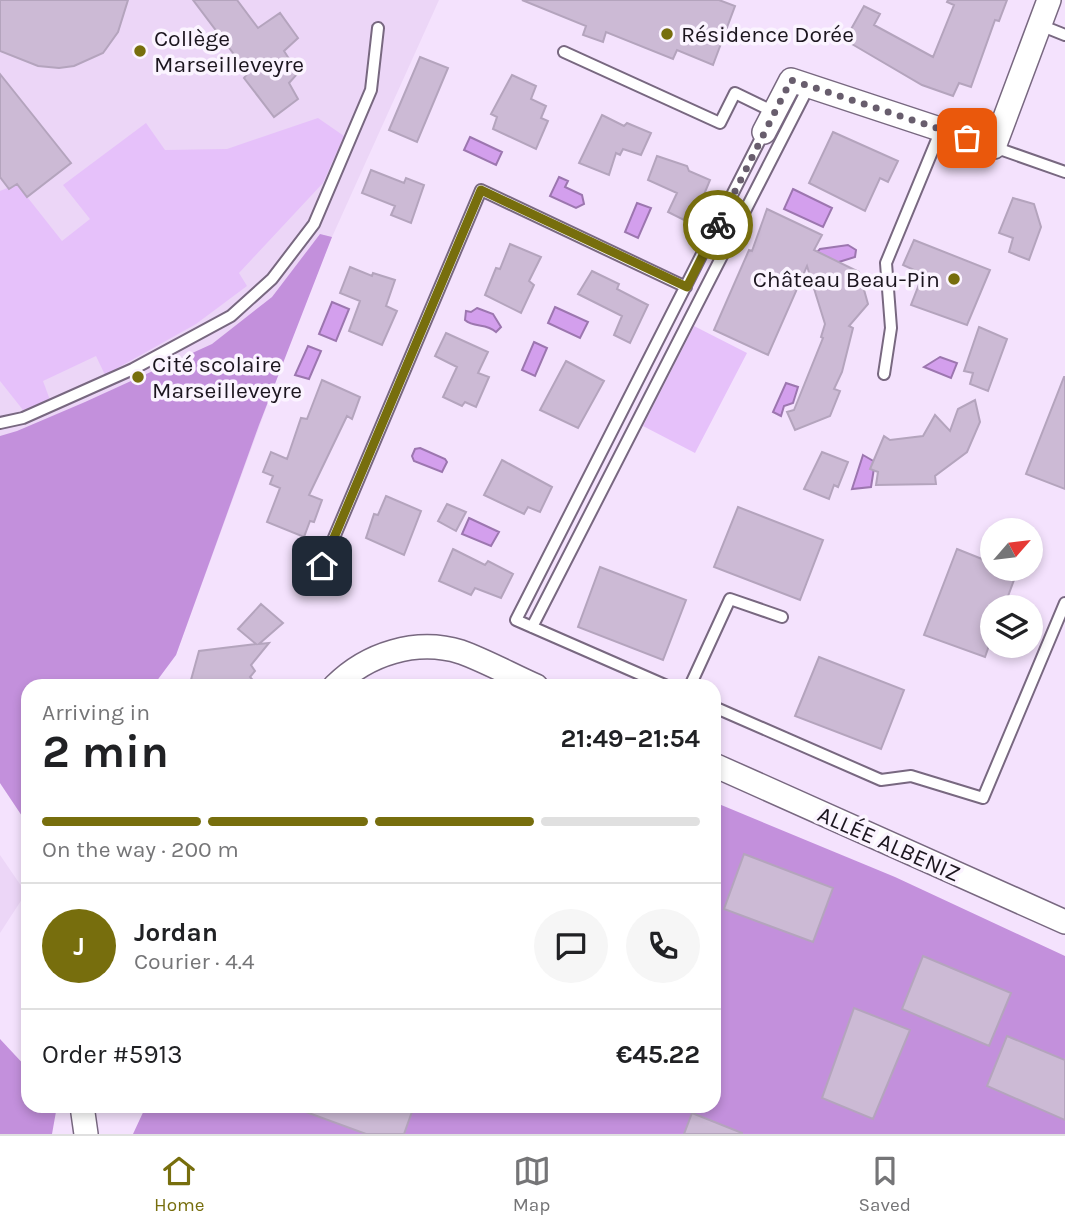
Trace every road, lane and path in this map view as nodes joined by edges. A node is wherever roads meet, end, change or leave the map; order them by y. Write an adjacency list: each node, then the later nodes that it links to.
1 (1049, 0): 2 (street)
2 (1040, 25): 4 (lane); 9 (street)
3 (377, 28): 13 (lane)
4 (1065, 35)
5 (564, 52): 7 (lane)
6 (809, 86): 7 (street); 8 (street); 17 (lane)
7 (769, 122): 11 (lane)
8 (941, 130): 9 (street); 12 (lane)
9 (994, 147): 10 (lane)
10 (1065, 172)
11 (687, 287): 14 (lane); 17 (lane)
12 (884, 374)
13 (0, 423)
14 (322, 566)
15 (1065, 603): 22 (lane)
16 (782, 617): 21 (lane)
17 (533, 627): 20 (lane)
18 (342, 679): 19 (street)
19 (521, 679)
20 (651, 679)
21 (693, 679)
22 (721, 710)
23 (721, 768): 24 (street, ALLÉE ALBENIZ)
24 (1065, 922)

